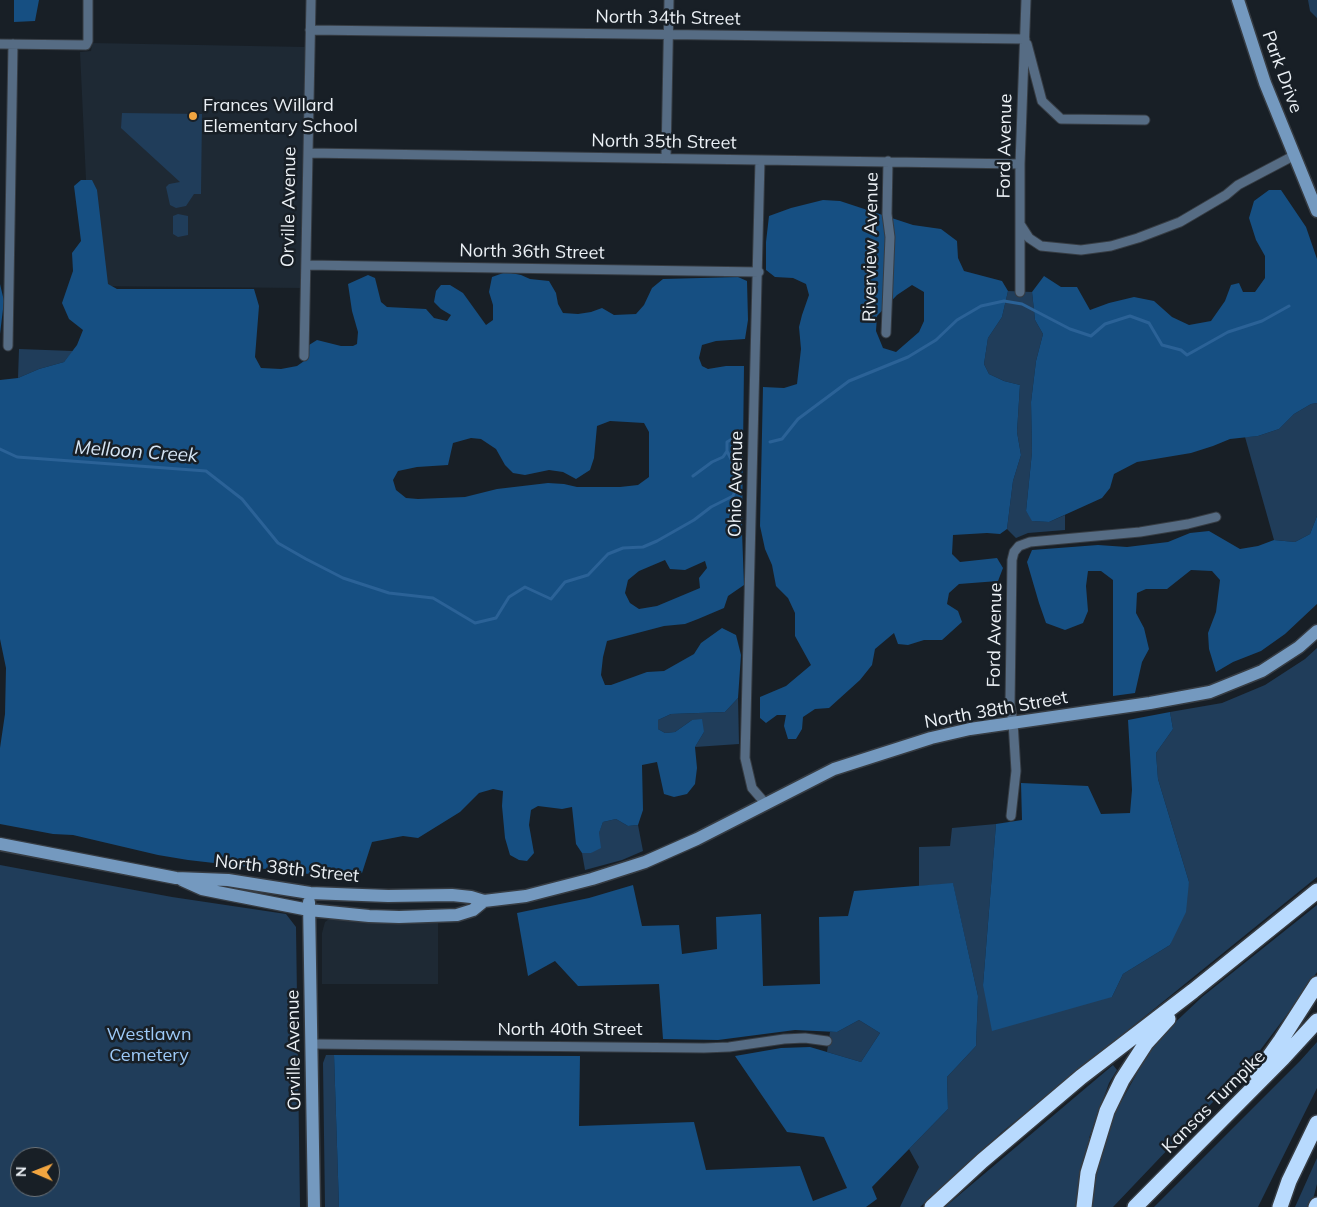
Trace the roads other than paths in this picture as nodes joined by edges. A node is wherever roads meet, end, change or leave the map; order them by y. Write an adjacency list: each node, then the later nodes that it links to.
1 (88, 0): 10 (street)
2 (311, 0): 6 (street, Orville Avenue)
3 (668, 0): 7 (street)
4 (1026, 0): 8 (street, Ford Avenue)
5 (1238, 0): 13 (main road, Park Drive)
6 (310, 30): 7 (street, North 34th Street); 12 (street, Orville Avenue)
7 (668, 35): 8 (street, North 34th Street); 14 (street)
8 (1025, 39): 11 (street); 17 (street, Ford Avenue)
9 (0, 44): 10 (street)
10 (13, 44): 24 (street)
11 (1145, 120)
12 (308, 153): 14 (street, North 35th Street); 20 (street, Orville Avenue)
13 (1295, 155): 18 (main road, Park Drive); 19 (street)
14 (666, 158): 15 (street, North 35th Street)
15 (760, 160): 16 (street, North 35th Street); 21 (street, Ohio Avenue)
16 (888, 162): 17 (street, North 35th Street); 23 (street, Riverview Avenue)
17 (1020, 164): 19 (street, Ford Avenue)
18 (1317, 211)
19 (1020, 224): 22 (street, Ford Avenue)
20 (306, 265): 21 (street, North 36th Street); 25 (street, Orville Avenue)
21 (758, 272): 29 (street, Ohio Avenue)
22 (1020, 292)
23 (886, 333)
24 (8, 346)
25 (304, 356)
26 (1216, 517): 28 (street, Ford Avenue)
27 (1317, 631): 28 (main road, North 38th Street)
28 (1013, 722): 29 (main road, North 38th Street); 30 (street, Ford Avenue)
29 (765, 803): 35 (main road, North 38th Street)
30 (1011, 816)
31 (0, 844): 32 (main road, North 38th Street)
32 (176, 878): 34 (main road, North 38th Street); 36 (main road, North 38th Street)
33 (1317, 891): 38 (highway)
34 (310, 893): 35 (main road, North 38th Street); 36 (main road, Orville Avenue)
35 (484, 901): 36 (main road, North 38th Street)
36 (309, 910): 41 (main road, Orville Avenue)
37 (1317, 984): 42 (highway)
38 (1193, 991): 46 (highway); 47 (highway)
39 (1317, 1021): 42 (highway, Kansas Turnpike)
40 (827, 1041): 41 (street, North 40th Street)
41 (312, 1044): 45 (main road, Orville Avenue)
42 (1233, 1108): 48 (highway, Kansas Turnpike)
43 (1317, 1123): 44 (highway)
44 (1289, 1182): 49 (highway); 50 (highway)
45 (314, 1207)
46 (932, 1207)
47 (1084, 1207)
48 (1135, 1207)
49 (1271, 1207)
50 (1280, 1207)

